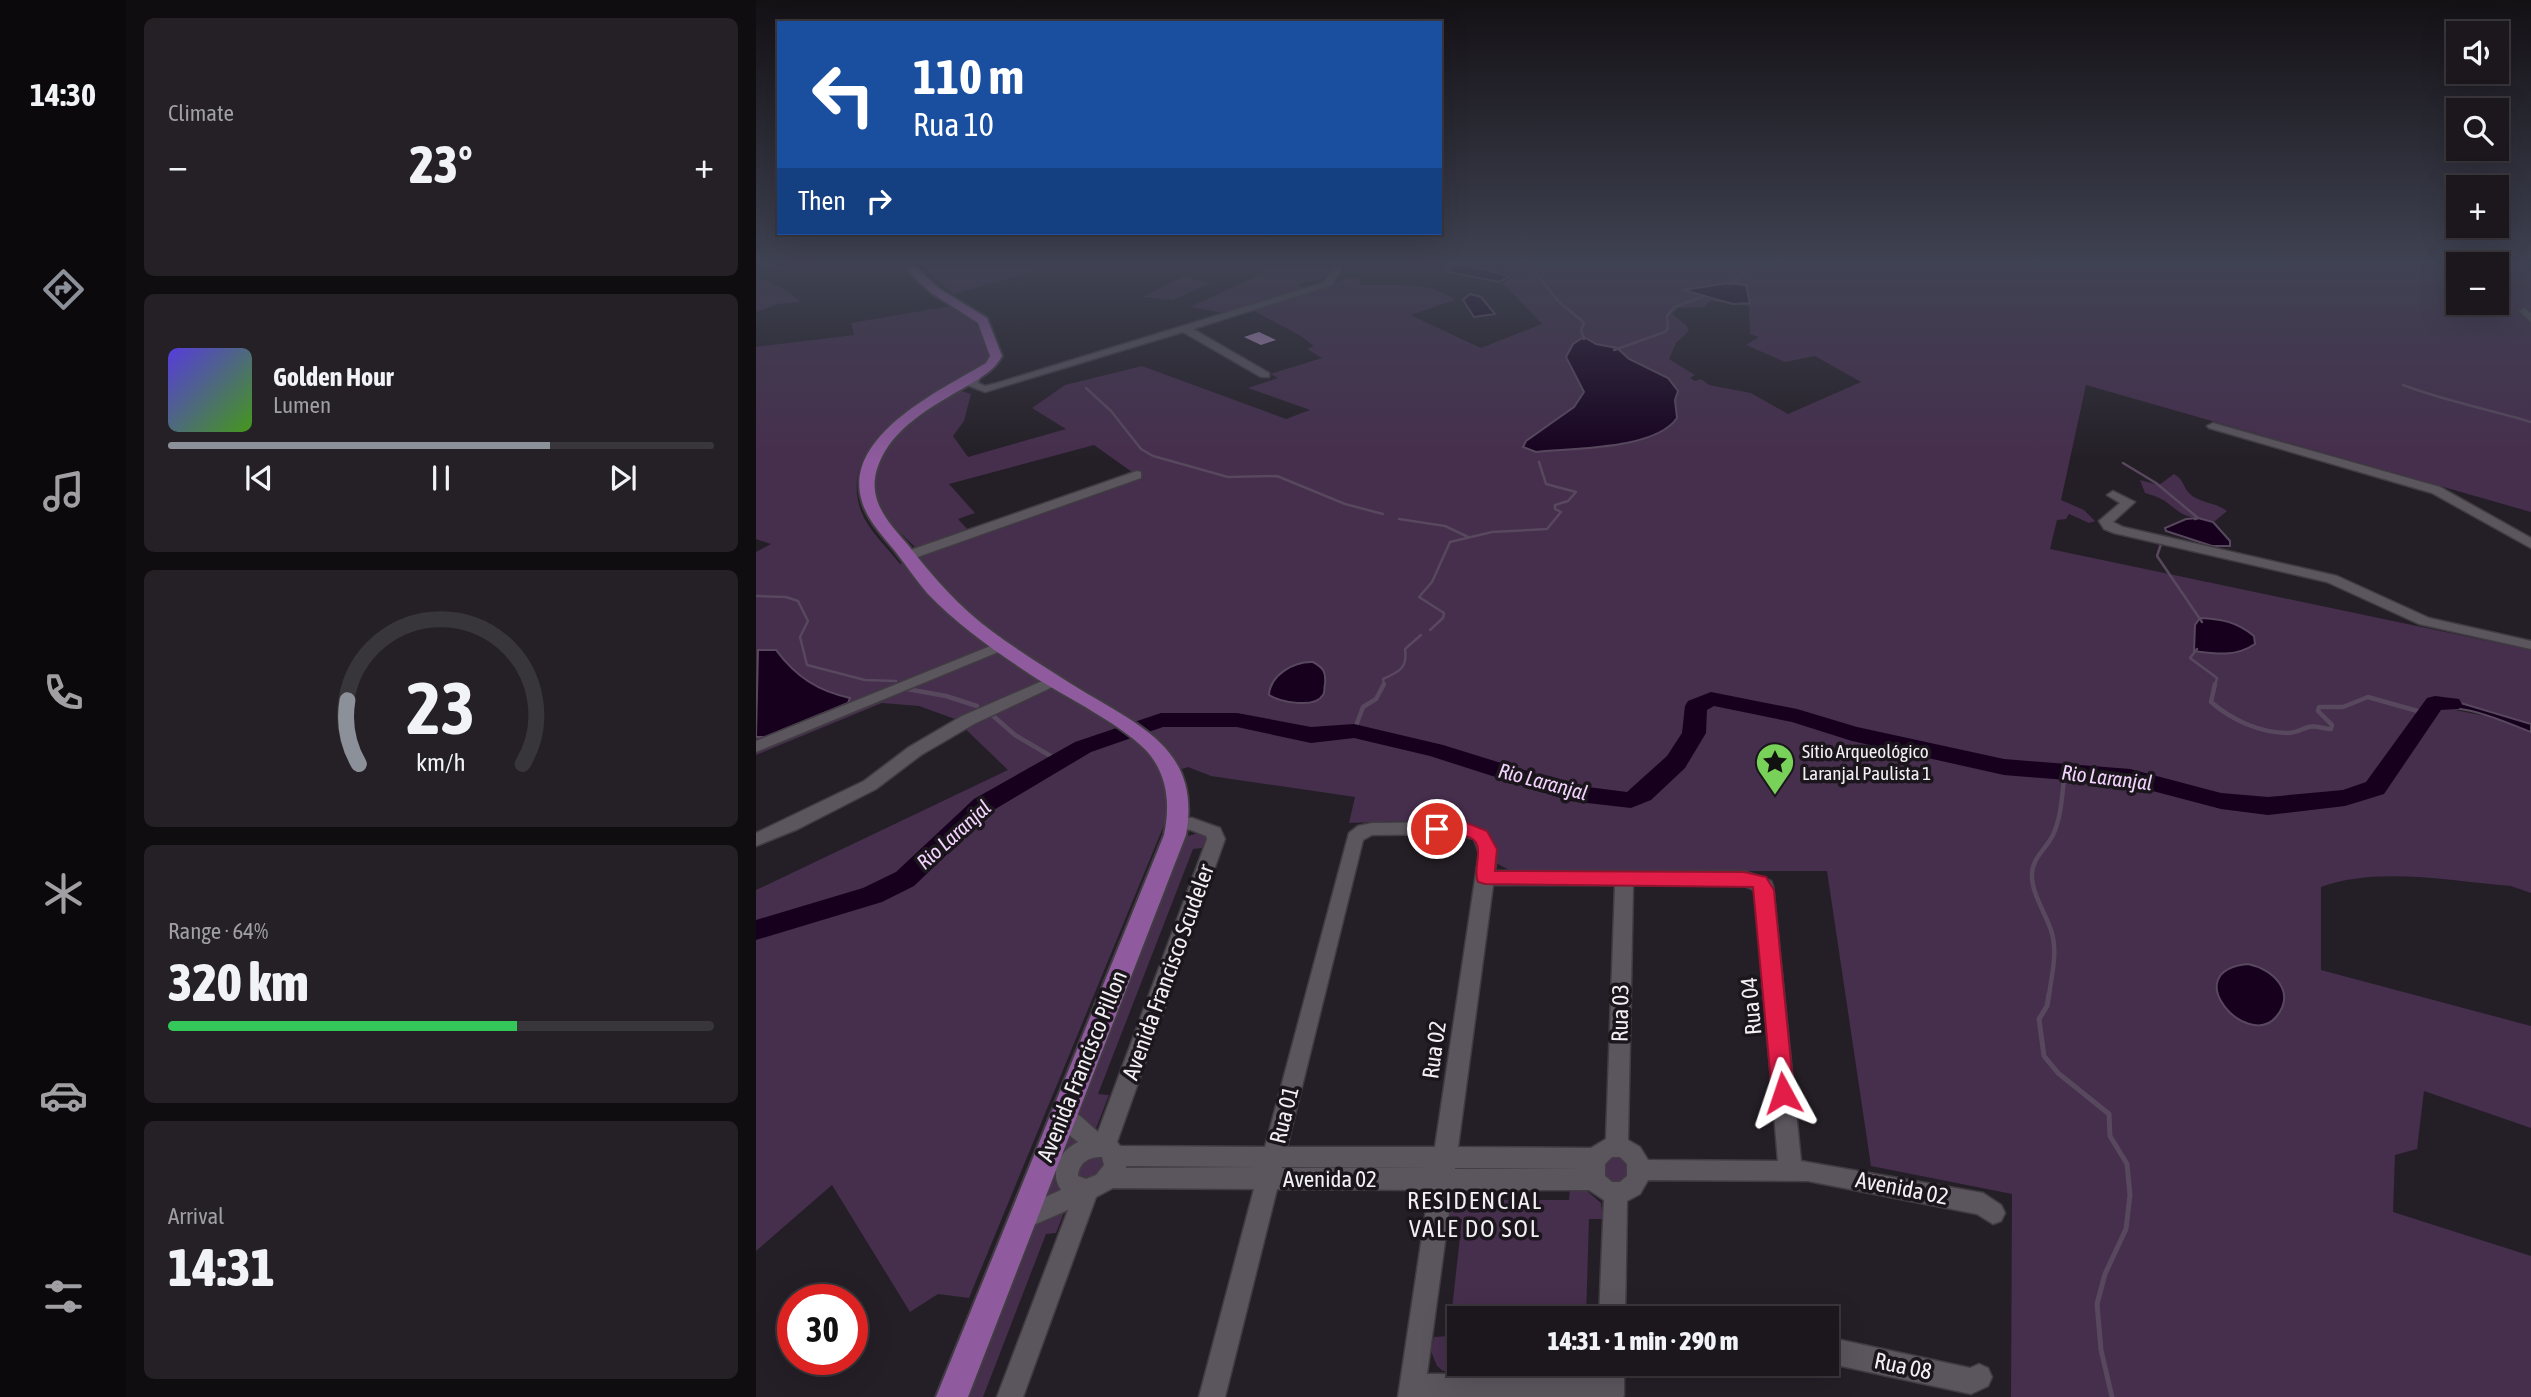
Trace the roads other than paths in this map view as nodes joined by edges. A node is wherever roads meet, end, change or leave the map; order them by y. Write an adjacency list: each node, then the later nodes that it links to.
1 (986, 330): 3 (main road)
2 (1187, 330): 3 (street); 4 (street)
3 (977, 373): 9 (main road)
4 (1265, 375)
5 (2213, 426): 8 (street)
6 (1137, 475): 9 (street)
7 (2113, 495): 11 (street)
8 (2531, 544)
9 (907, 556): 10 (main road)
10 (1003, 645): 12 (main road); 13 (street)
11 (2531, 645)
12 (1056, 680): 14 (main road, Avenida Francisco Pillon); 16 (street)
13 (756, 747)
14 (1178, 824): 19 (main road, Avenida Francisco Pillon); 21 (street, Avenida Francisco Scudeler)
15 (1359, 833): 17 (street, Rua 02); 22 (street, Rua 01)
16 (756, 840)
17 (1485, 878): 18 (street); 23 (street, Rua 02)
18 (1624, 878): 20 (street, Rua 03); 25 (street, Rua 04)
19 (1062, 1116): 21 (street); 28 (main road, Avenida Francisco Pillon)
20 (1617, 1148): 24 (street); 26 (street)
21 (1099, 1167): 22 (street, Avenida 02); 28 (street, Avenida 02); 35 (street, Avenida Francisco Scudeler)
22 (1271, 1168): 23 (street, Avenida 02); 36 (street, Rua 01)
23 (1443, 1169): 26 (street, Avenida 02); 33 (street, Rua 02)
24 (1640, 1170): 25 (street, Avenida 02); 26 (street)
25 (1790, 1170): 27 (street, Avenida 02)
26 (1602, 1177): 29 (street)
27 (1993, 1213)
28 (1022, 1219): 34 (main road, Avenida Francisco Pillon)
29 (1611, 1306)
30 (1839, 1353): 31 (street, Rua 08)
31 (1979, 1377)
32 (1611, 1382): 33 (street)
33 (1412, 1392)
34 (952, 1397)
35 (1010, 1397)
36 (1212, 1397)

